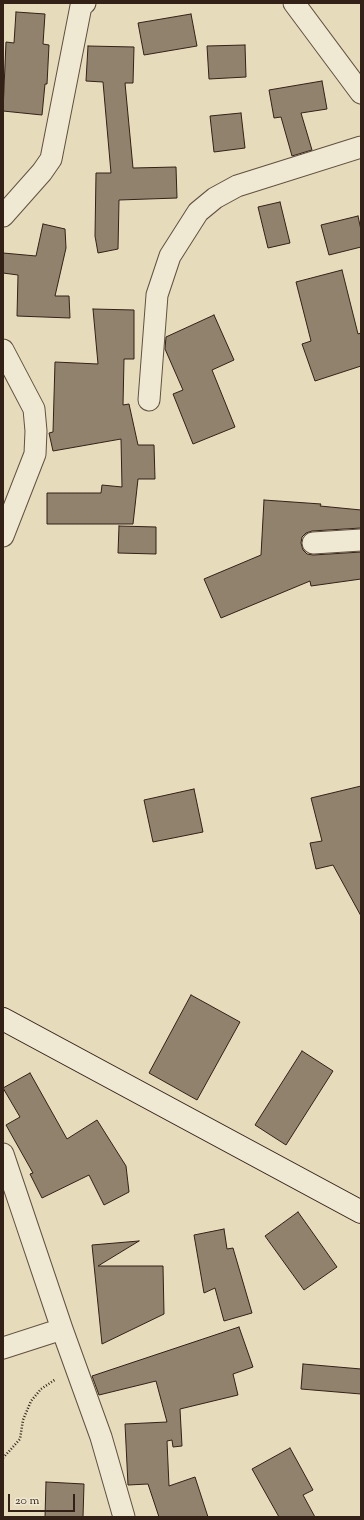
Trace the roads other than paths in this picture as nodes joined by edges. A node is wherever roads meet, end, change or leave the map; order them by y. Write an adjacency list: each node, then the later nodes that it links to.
1 (294, 3): 3 (street)
2 (77, 4): 5 (street)
3 (361, 93)
4 (361, 147): 7 (street)
5 (3, 216)
6 (3, 350): 8 (street)
7 (149, 400)
8 (3, 536)
9 (361, 540): 10 (street)
10 (313, 543)
11 (3, 1019): 13 (street)
12 (3, 1154): 14 (street)
13 (361, 1212)
14 (62, 1328): 15 (street); 16 (street)
15 (3, 1348)
16 (124, 1517)

